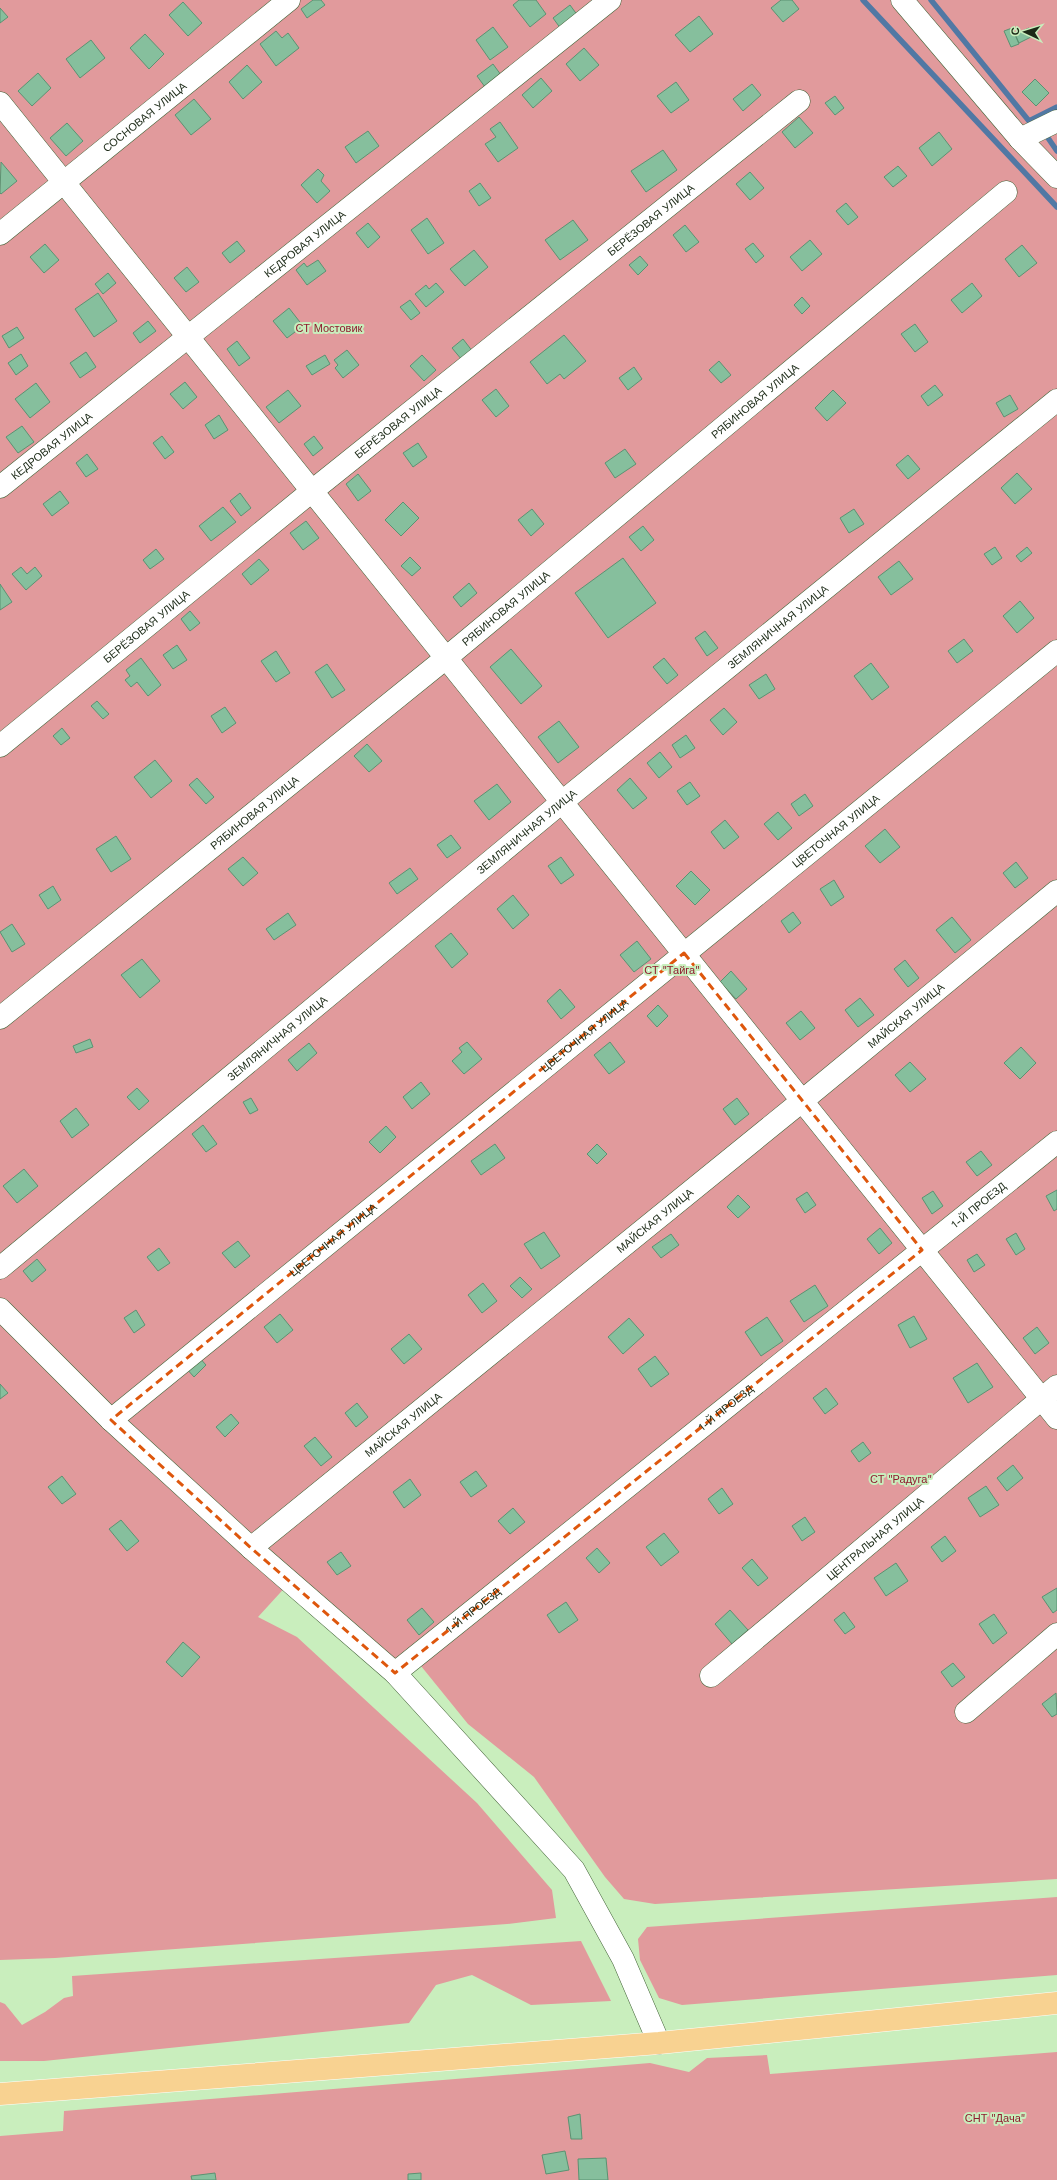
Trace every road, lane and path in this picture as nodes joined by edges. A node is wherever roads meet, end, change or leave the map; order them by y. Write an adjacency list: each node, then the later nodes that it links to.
1 (289, 0): 9 (street, СОСНОВАЯ УЛИЦА)
2 (610, 0): 12 (street, КЕДРОВАЯ УЛИЦА)
3 (902, 0): 7 (street)
4 (798, 101): 15 (street, БЕРЁЗОВАЯ УЛИЦА)
5 (0, 103): 9 (street)
6 (1057, 121): 7 (street)
7 (1020, 139): 8 (street)
8 (1057, 177)
9 (64, 183): 11 (street, СОСНОВАЯ УЛИЦА); 12 (street)
10 (1006, 192): 17 (street, РЯБИНОВАЯ УЛИЦА)
11 (0, 234)
12 (187, 336): 14 (street, КЕДРОВАЯ УЛИЦА); 15 (street)
13 (1057, 400): 19 (street, ЗЕМЛЯНИЧНАЯ УЛИЦА)
14 (0, 487)
15 (312, 492): 17 (street); 18 (street, БЕРЁЗОВАЯ УЛИЦА)
16 (1057, 651): 21 (street, ЦВЕТОЧНАЯ УЛИЦА)
17 (446, 658): 19 (street); 22 (street, РЯБИНОВАЯ УЛИЦА)
18 (0, 746)
19 (562, 802): 21 (street); 26 (street, ЗЕМЛЯНИЧНАЯ УЛИЦА)
20 (1057, 891): 23 (street, МАЙСКАЯ УЛИЦА)
21 (684, 953): 23 (street); 30 (street, ЦВЕТОЧНАЯ УЛИЦА)
22 (0, 1018)
23 (802, 1101): 25 (street); 31 (street, МАЙСКАЯ УЛИЦА)
24 (1057, 1142): 25 (street, 1-Й ПРОЕЗД)
25 (922, 1250): 28 (street); 33 (street, 1-Й ПРОЕЗД)
26 (0, 1268)
27 (0, 1309): 30 (street)
28 (1049, 1392): 29 (street); 34 (street, ЦЕНТРАЛЬНАЯ УЛИЦА)
29 (1057, 1418)
30 (111, 1420): 31 (street)
31 (251, 1548): 33 (street)
32 (1057, 1634): 35 (street)
33 (395, 1673): 37 (street)
34 (711, 1676)
35 (966, 1712)
36 (1057, 2003): 37 (main road)
37 (659, 2043): 38 (main road)
38 (0, 2094)

